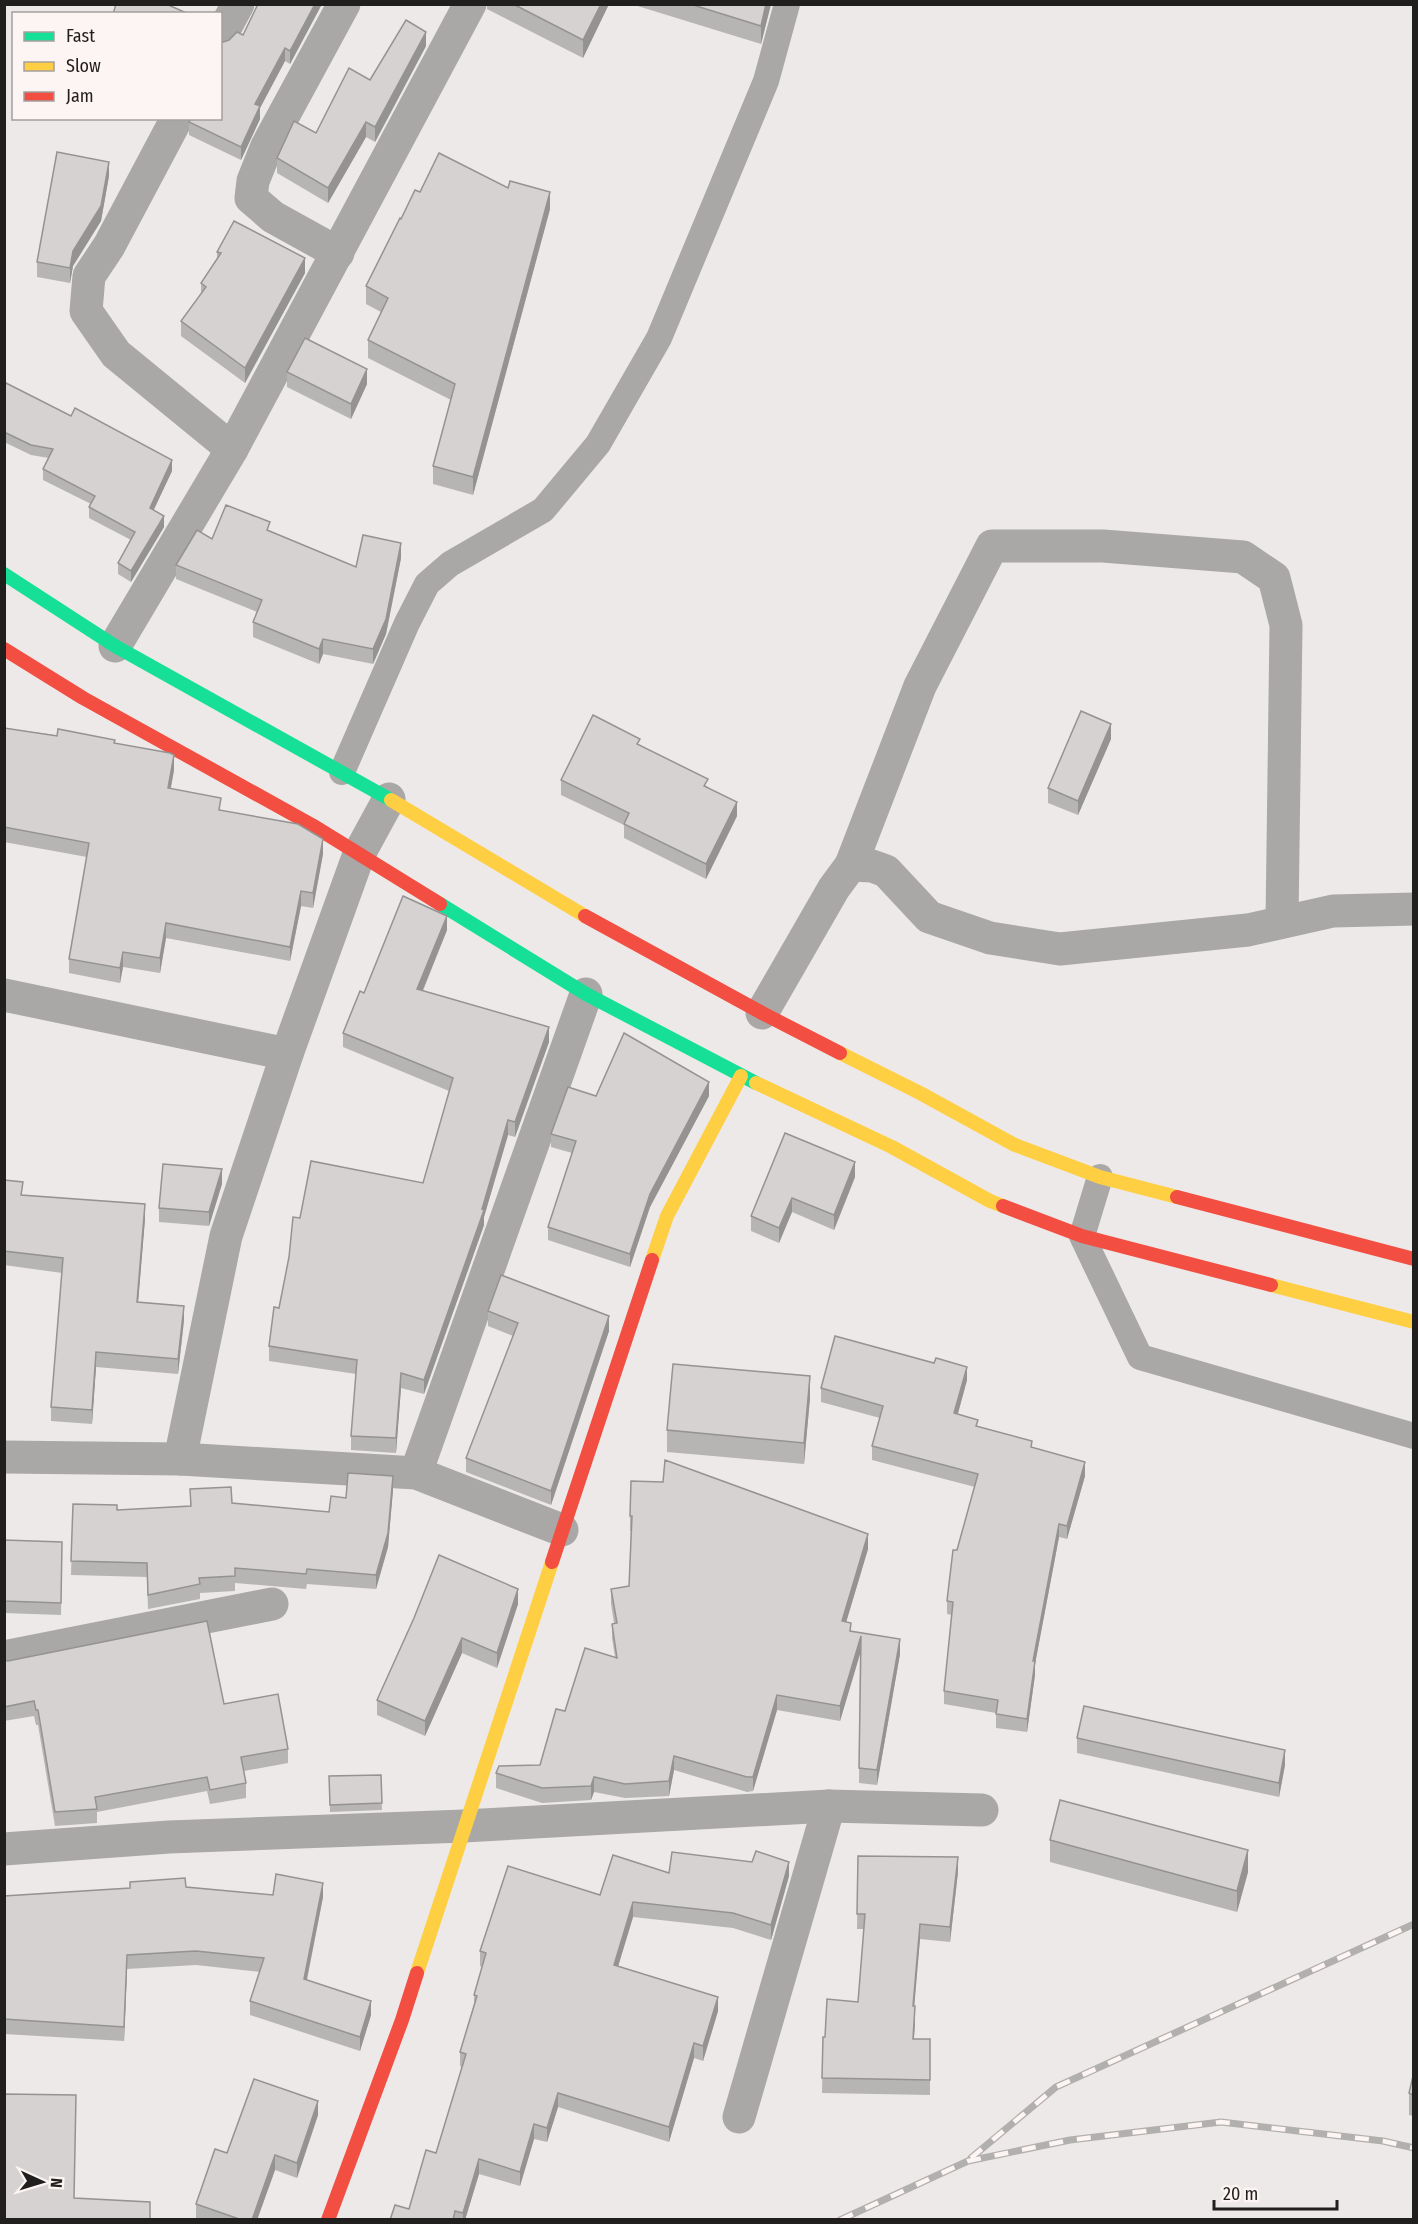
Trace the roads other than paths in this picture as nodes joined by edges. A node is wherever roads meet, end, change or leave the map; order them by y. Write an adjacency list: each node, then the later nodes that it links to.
1 (238, 4): 5 (street)
2 (344, 4): 7 (street)
3 (470, 4): 7 (street)
4 (787, 4): 12 (lane)
5 (222, 33)
6 (176, 120): 8 (street)
7 (338, 252): 8 (street)
8 (232, 449): 10 (street)
9 (4, 574): 10 (street)
10 (115, 645): 12 (street)
11 (4, 649): 14 (street)
12 (342, 772): 13 (street)
13 (389, 799): 14 (street); 20 (street)
14 (359, 855): 18 (street); 21 (street)
15 (851, 865): 17 (street); 17 (street); 20 (street)
16 (1413, 909): 17 (street)
17 (1282, 922)
18 (586, 994): 22 (street); 30 (street)
19 (4, 995): 21 (street)
20 (762, 1013): 23 (street)
21 (287, 1054): 29 (street)
22 (741, 1076): 24 (street); 31 (street)
23 (1100, 1177): 24 (lane); 25 (street)
24 (1082, 1236): 26 (street); 27 (lane)
25 (1413, 1259)
26 (1413, 1322)
27 (1413, 1436)
28 (4, 1458): 29 (street)
29 (180, 1460): 30 (street)
30 (416, 1473): 31 (street)
31 (562, 1530): 36 (street)
32 (272, 1604): 33 (street)
33 (4, 1657)
34 (829, 1806): 35 (street); 36 (street); 38 (street)
35 (982, 1810)
36 (464, 1826): 37 (street); 39 (street)
37 (4, 1849)
38 (740, 2117)
39 (328, 2220)

